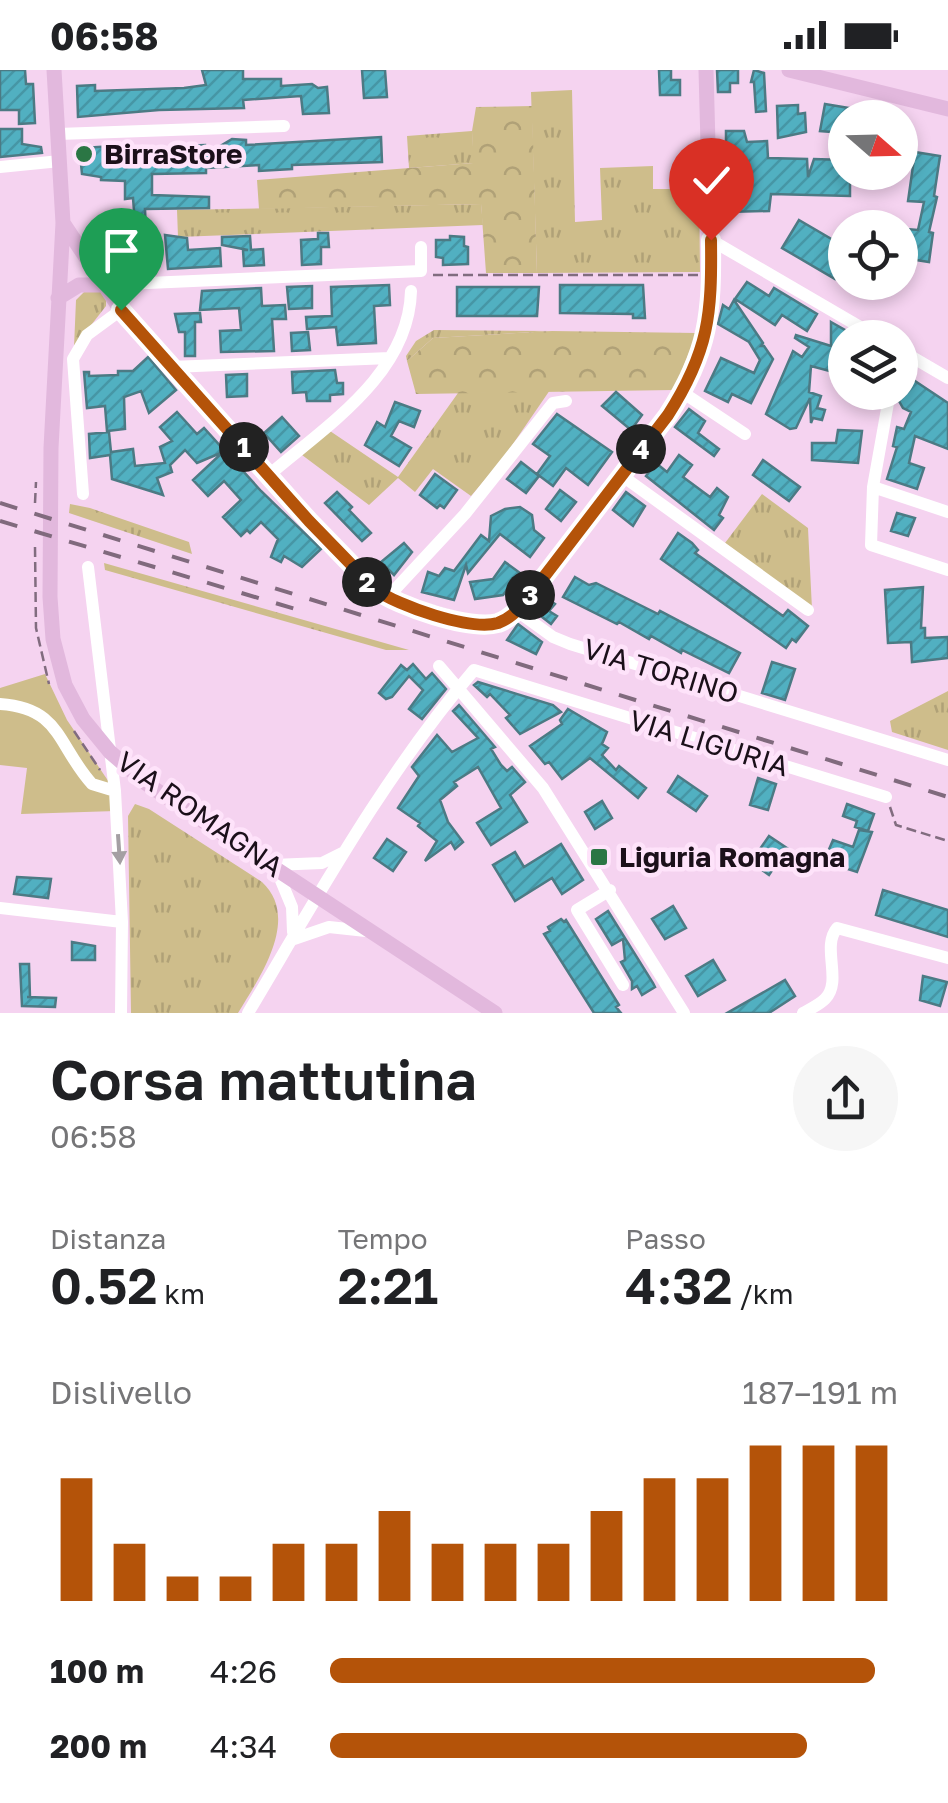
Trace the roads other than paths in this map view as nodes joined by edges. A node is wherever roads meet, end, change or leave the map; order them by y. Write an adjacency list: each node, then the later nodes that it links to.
1 (54, 70): 6 (main road, VIA ROMAGNA)
2 (706, 70): 10 (main road)
3 (789, 70): 4 (main road)
4 (948, 109)
5 (284, 126): 6 (street)
6 (58, 134): 7 (main road, VIA ROMAGNA)
7 (60, 160): 8 (street); 9 (main road, VIA ROMAGNA)
8 (0, 167)
9 (63, 223): 12 (main road); 14 (main road, VIA ROMAGNA)
10 (711, 240): 16 (street); 21 (main road)
11 (421, 247): 12 (street)
12 (102, 284): 14 (main road); 15 (main road)
13 (411, 291): 17 (street)
14 (58, 298): 38 (main road, VIA ROMAGNA)
15 (121, 310): 19 (main road); 28 (street)
16 (847, 320)
17 (390, 358): 19 (street); 25 (street)
18 (918, 360): 20 (street)
19 (172, 366): 25 (main road)
20 (948, 378)
21 (682, 392): 24 (street); 26 (main road)
22 (566, 401): 32 (street)
23 (887, 410): 27 (street)
24 (744, 434)
25 (269, 475): 32 (main road)
26 (621, 475): 33 (main road); 34 (street)
27 (873, 487): 29 (street); 31 (street)
28 (83, 494)
29 (948, 512)
30 (88, 567): 38 (street)
31 (948, 570)
32 (387, 598): 33 (main road)
33 (517, 610): 39 (street, VIA TORINO)
34 (808, 610)
35 (438, 666): 36 (street)
36 (458, 689): 41 (street, VIA LIGURIA); 42 (street); 44 (street)
37 (0, 704): 40 (street)
38 (110, 752): 40 (street); 43 (main road, VIA ROMAGNA)
39 (948, 760)
40 (115, 790): 47 (street, one-way to 47)
41 (886, 797)
42 (344, 852): 43 (street); 45 (street)
43 (273, 865): 45 (main road, VIA ROMAGNA); 49 (street)
44 (610, 890): 51 (street); 55 (street)
45 (318, 894): 48 (main road, VIA ROMAGNA); 49 (street)
46 (0, 908): 47 (street)
47 (122, 922): 52 (street)
48 (376, 933): 49 (street); 54 (main road, VIA ROMAGNA)
49 (292, 940): 53 (street)
50 (948, 958): 56 (street)
51 (623, 985)
52 (121, 1013)
53 (248, 1013)
54 (495, 1013)
55 (684, 1013)
56 (804, 1013)

